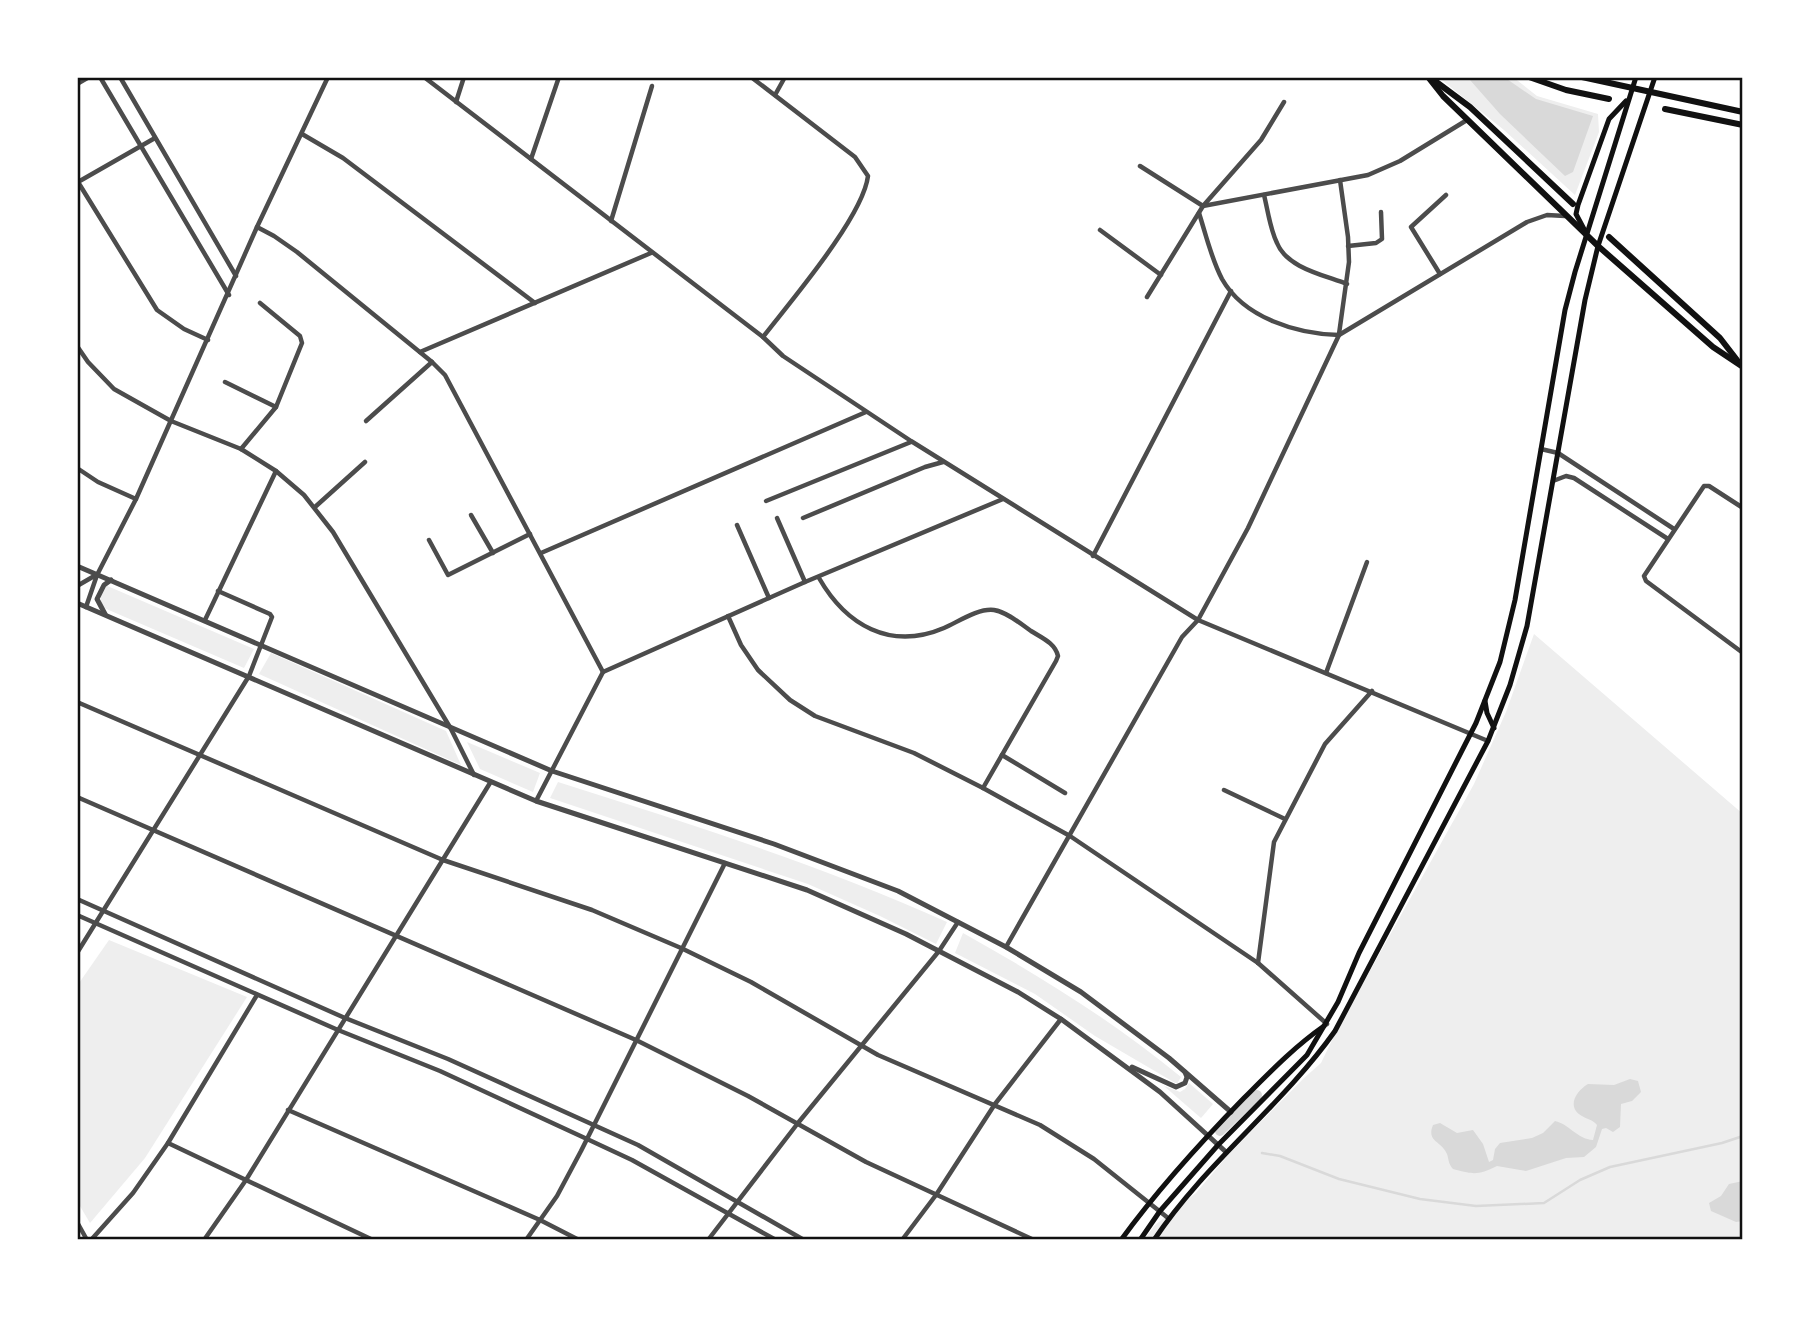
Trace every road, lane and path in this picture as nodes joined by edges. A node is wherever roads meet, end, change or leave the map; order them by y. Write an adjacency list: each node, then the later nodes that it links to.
1 (89, 77): 15 (street)
2 (100, 77): 30 (street)
3 (120, 77): 29 (street)
4 (328, 77): 28 (street)
5 (424, 77): 22 (street)
6 (464, 77): 22 (street)
7 (559, 77): 31 (street)
8 (751, 77): 19 (street)
9 (785, 77): 19 (street)
10 (1429, 77): 26 (main road); 37 (main road)
11 (1530, 77): 20 (main road)
12 (1582, 77): 17 (main road)
13 (1636, 77): 17 (main road)
14 (1655, 77): 18 (main road)
15 (77, 84)
16 (652, 86): 42 (street)
17 (1632, 88): 18 (main road); 21 (main road)
18 (1650, 91): 25 (main road); 48 (main road)
19 (775, 95): 60 (street)
20 (1609, 99)
21 (1628, 99): 45 (main road); 45 (main road)
22 (456, 102): 31 (street)
23 (1284, 102): 38 (street)
24 (1665, 109): 27 (main road)
25 (1743, 112)
26 (1467, 119): 33 (street); 41 (main road)
27 (1743, 125)
28 (302, 134): 43 (street); 58 (street)
29 (156, 138): 30 (street); 52 (street)
30 (141, 147): 34 (street); 55 (street)
31 (531, 160): 42 (street)
32 (1140, 166): 38 (street)
33 (1340, 180): 35 (street); 47 (street)
34 (77, 182): 61 (street)
35 (1264, 195): 38 (street); 53 (street)
36 (1446, 195): 50 (street)
37 (1573, 204)
38 (1203, 206): 40 (street)
39 (1381, 212): 47 (street)
40 (1199, 213): 51 (street); 54 (street)
41 (1569, 217): 45 (main road); 50 (street)
42 (611, 221): 49 (street)
43 (257, 227): 52 (street); 63 (street)
44 (1100, 230): 51 (street)
45 (1586, 234): 48 (main road); 73 (main road)
46 (1609, 237): 65 (main road)
47 (1348, 246): 53 (street)
48 (1598, 246): 65 (main road); 74 (main road)
49 (652, 252): 58 (street); 60 (street)
50 (1440, 274): 59 (street)
51 (1161, 275): 56 (street)
52 (236, 277): 55 (street)
53 (1347, 284): 59 (street)
54 (1231, 291): 59 (street); 97 (street)
55 (229, 295): 61 (street)
56 (1147, 297)
57 (260, 303): 67 (street)
58 (534, 303): 63 (street)
59 (1339, 335): 112 (street)
60 (763, 337): 68 (street)
61 (208, 340): 69 (street)
62 (77, 346): 69 (street)
63 (420, 352): 64 (street)
64 (432, 362): 70 (street); 92 (street)
65 (1742, 365)
66 (225, 382): 67 (street)
67 (276, 407): 72 (street)
68 (866, 412): 71 (street); 96 (street)
69 (171, 421): 72 (street); 81 (street)
70 (366, 421)
71 (911, 442): 76 (street); 83 (street)
72 (241, 449): 78 (street)
73 (1541, 449): 74 (street); 119 (main road)
74 (1558, 453): 79 (main road); 80 (street)
75 (365, 462): 84 (street)
76 (944, 462): 82 (street); 89 (street)
77 (77, 468): 81 (street)
78 (276, 471): 84 (street); 105 (street)
79 (1552, 481): 85 (street); 121 (main road)
80 (1626, 498): 85 (street); 91 (street)
81 (136, 499): 100 (street)
82 (1003, 499): 97 (street); 101 (street)
83 (766, 502)
84 (315, 507): 122 (street)
85 (1619, 507): 93 (street)
86 (1743, 508): 91 (street)
87 (471, 515): 95 (street)
88 (777, 518): 103 (street)
89 (803, 518)
90 (737, 524): 106 (street)
91 (1674, 529): 93 (street)
92 (530, 534): 95 (street); 96 (street)
93 (1668, 539): 114 (street)
94 (429, 540): 95 (street)
95 (494, 553)
96 (541, 554): 115 (street)
97 (1093, 556): 112 (street)
98 (1367, 562): 116 (street)
99 (77, 566): 100 (street)
100 (97, 575): 102 (street); 104 (street); 108 (street)
101 (819, 578): 103 (street); 126 (street)
102 (111, 580): 109 (street); 111 (street)
103 (805, 582): 106 (street)
104 (77, 586)
105 (218, 590): 111 (street); 113 (street)
106 (769, 598): 110 (street)
107 (77, 603): 108 (street)
108 (86, 607): 109 (street)
109 (105, 614): 117 (street)
110 (728, 616): 115 (street); 130 (street)
111 (205, 620): 113 (street)
112 (1198, 620): 116 (street); 137 (street)
113 (262, 645): 117 (street); 122 (street)
114 (1743, 653)
115 (603, 672): 127 (street)
116 (1326, 673): 118 (street)
117 (248, 676): 125 (street); 128 (street)
118 (1372, 691): 123 (street); 135 (street)
119 (1485, 698): 121 (main road); 123 (main road)
120 (77, 702): 125 (street)
121 (1494, 728): 124 (main road)
122 (452, 729): 127 (street); 128 (street)
123 (1471, 733): 124 (street); 154 (main road)
124 (1488, 741): 169 (main road)
125 (201, 755): 136 (street); 138 (street)
126 (1002, 755): 130 (street); 132 (street)
127 (552, 771): 134 (street); 143 (street)
128 (474, 776): 129 (street)
129 (490, 783): 134 (street); 138 (street)
130 (983, 788): 137 (street)
131 (1224, 790): 135 (street)
132 (1065, 793)
133 (77, 797): 136 (street)
134 (536, 802): 139 (street)
135 (1285, 819): 150 (street)
136 (153, 830): 141 (street); 145 (street)
137 (1070, 836): 146 (street); 150 (street)
138 (443, 860): 145 (street); 147 (street)
139 (725, 863): 147 (street); 148 (street)
140 (77, 899): 141 (street)
141 (103, 911): 144 (street); 152 (street)
142 (77, 915): 144 (street)
143 (958, 921): 146 (street); 148 (street)
144 (95, 923): 149 (street); 151 (street)
145 (396, 936): 152 (street); 156 (street)
146 (1006, 947): 159 (street)
147 (681, 948): 156 (street); 157 (street)
148 (939, 951): 153 (street); 157 (street)
149 (77, 953)
150 (1258, 963): 154 (street)
151 (257, 995): 155 (street); 167 (street)
152 (345, 1018): 155 (street); 163 (street)
153 (1061, 1019): 158 (street); 160 (street)
154 (1326, 1024): 162 (main road); 168 (main road)
155 (338, 1030): 161 (street); 166 (street)
156 (636, 1040): 163 (street); 164 (street)
157 (861, 1046): 160 (street); 164 (street)
158 (1123, 1062): 159 (street); 165 (street)
159 (1182, 1068): 162 (street)
160 (995, 1104): 171 (street); 173 (street)
161 (288, 1110): 170 (street); 177 (street)
162 (1231, 1112): 165 (main road)
163 (594, 1124): 166 (street); 172 (street)
164 (798, 1124): 171 (street); 172 (street)
165 (1207, 1135): 168 (street); 173 (main road)
166 (587, 1139): 175 (street); 177 (street)
167 (168, 1143): 170 (street); 179 (street)
168 (1218, 1145): 169 (street); 174 (main road)
169 (1226, 1152): 176 (main road)
170 (246, 1180): 180 (street); 181 (street)
171 (936, 1195): 187 (street); 188 (street)
172 (738, 1201): 175 (street); 186 (street)
173 (1148, 1202): 174 (street); 189 (main road)
174 (1160, 1211): 176 (street); 190 (main road)
175 (728, 1213): 184 (street); 185 (street)
176 (1168, 1218): 191 (main road)
177 (540, 1220): 182 (street); 183 (street)
178 (77, 1222): 179 (street)
179 (89, 1240)
180 (204, 1240)
181 (373, 1240)
182 (526, 1240)
183 (579, 1240)
184 (708, 1240)
185 (776, 1240)
186 (804, 1240)
187 (902, 1240)
188 (1034, 1240)
189 (1121, 1240)
190 (1140, 1240)
191 (1154, 1240)

